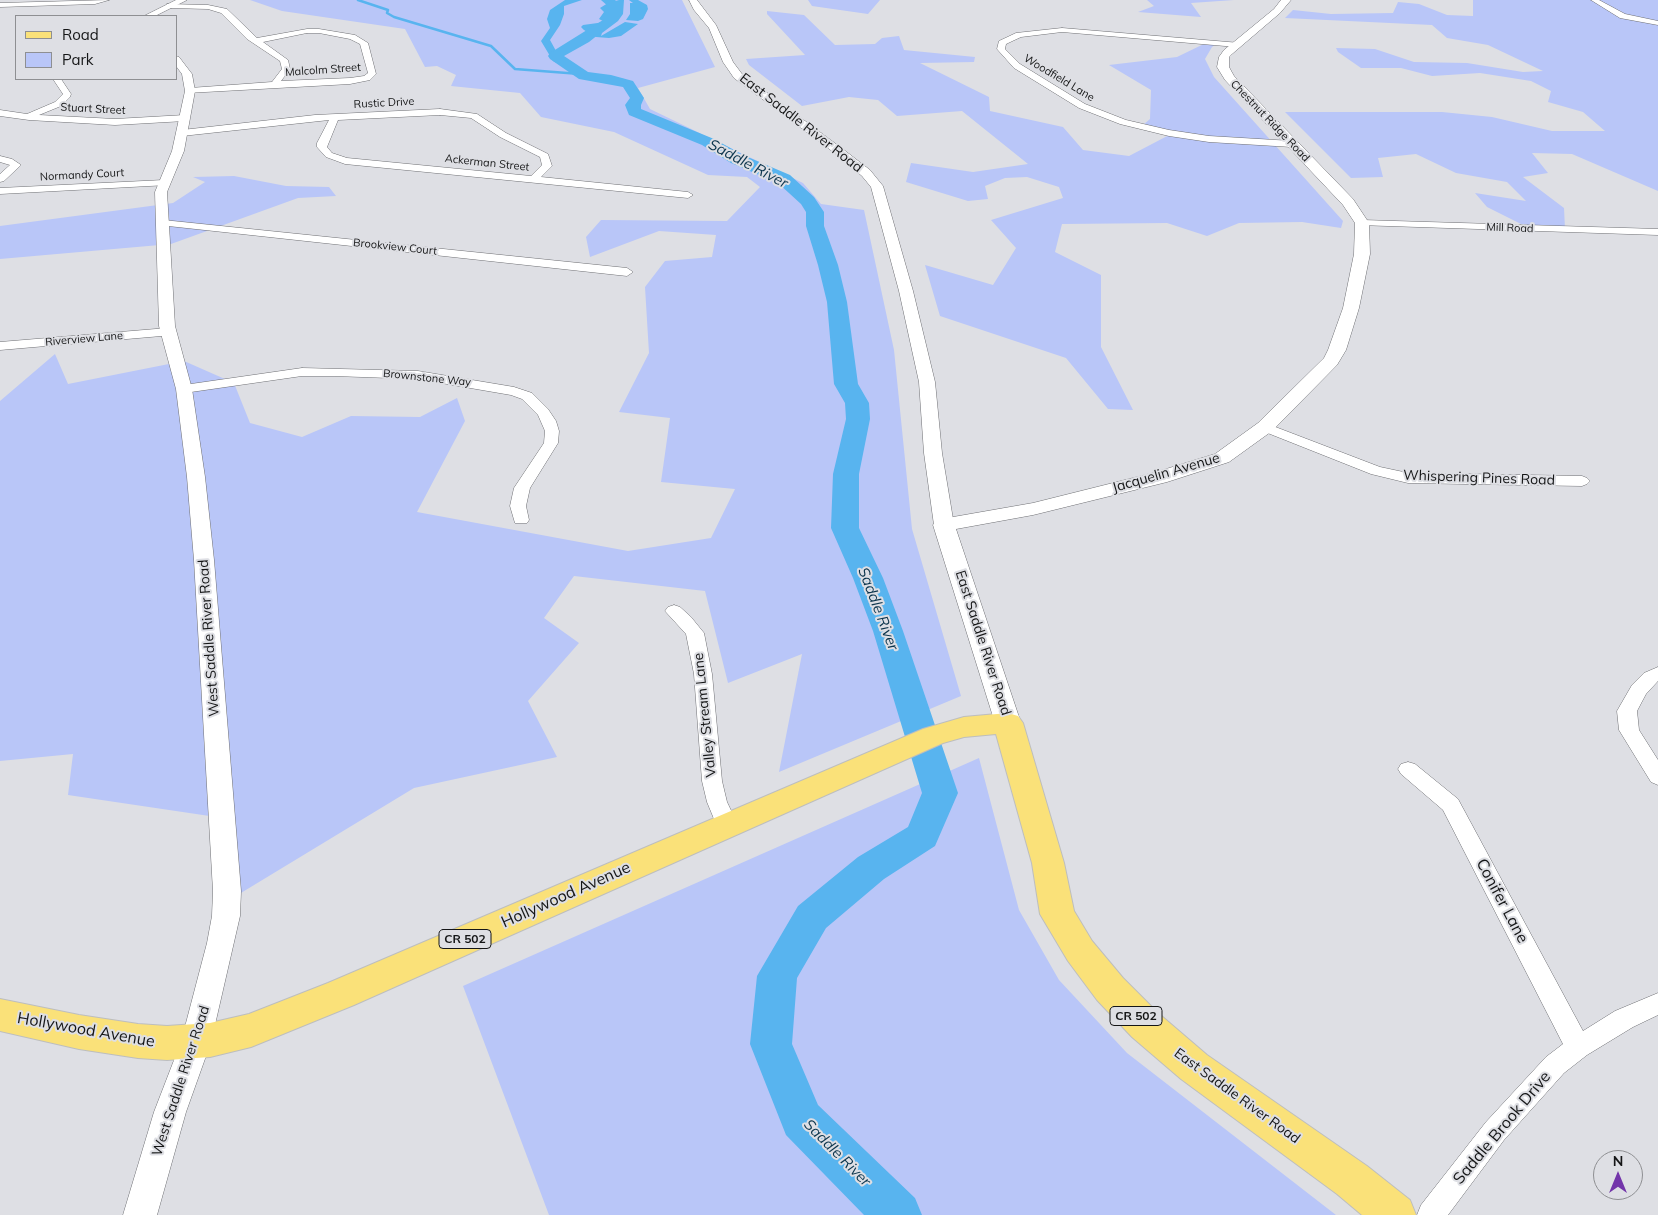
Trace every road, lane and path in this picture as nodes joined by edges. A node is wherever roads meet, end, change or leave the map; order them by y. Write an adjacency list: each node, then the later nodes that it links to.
1 (106, 0): 6 (street)
2 (183, 0): 8 (street)
3 (693, 0): 39 (street, East Saddle River Road)
4 (1286, 0): 13 (main road, Chestnut Ridge Road)
5 (1594, 0): 11 (street)
6 (68, 3): 7 (street); 9 (street)
7 (0, 5)
8 (170, 6): 10 (street); 12 (street)
9 (56, 12)
10 (150, 15)
11 (1658, 24)
12 (256, 41): 16 (street); 16 (street, Malcolm Street)
13 (1237, 45): 22 (main road, Chestnut Ridge Road); 22 (street, Woodfield Lane)
14 (178, 62): 17 (street, West Saddle River Road)
15 (58, 80): 20 (street)
16 (275, 84): 17 (street, Malcolm Street)
17 (190, 91): 21 (street, West Saddle River Road)
18 (0, 113): 20 (street, Stuart Street)
19 (335, 116): 21 (street, Rustic Drive); 25 (street, Ackerman Street); 25 (street, Rustic Drive)
20 (29, 117): 21 (street, Stuart Street)
21 (184, 125): 26 (street, West Saddle River Road)
22 (1292, 144): 30 (main road, Chestnut Ridge Road)
23 (0, 159): 24 (street)
24 (0, 178)
25 (533, 180): 28 (street, Ackerman Street)
26 (164, 184): 27 (street, Normandy Court); 29 (street, West Saddle River Road)
27 (0, 191)
28 (688, 195)
29 (162, 223): 32 (street, Brookview Court); 33 (street, West Saddle River Road)
30 (1362, 223): 31 (street, Mill Road); 36 (main road, Jacquelin Avenue)
31 (1658, 232)
32 (627, 272)
33 (168, 332): 34 (street, Riverview Lane); 35 (street, West Saddle River Road)
34 (0, 346)
35 (184, 389): 38 (street, Brownstone Way); 48 (street, West Saddle River Road)
36 (1265, 428): 37 (street, Whispering Pines Road); 39 (main road, Jacquelin Avenue)
37 (1582, 481)
38 (521, 520)
39 (944, 525): 42 (main road, East Saddle River Road)
40 (674, 611): 45 (street, Valley Stream Lane)
41 (1658, 673): 44 (street)
42 (1008, 723): 45 (main road, Hollywood Avenue / CR 502); 51 (main road, East Saddle River Road / CR 502)
43 (1408, 770): 49 (street, Conifer Lane)
44 (1658, 777)
45 (727, 825): 48 (main road, Hollywood Avenue / CR 502)
46 (1658, 1004): 49 (street, Saddle Brook Drive)
47 (0, 1015): 48 (main road, Hollywood Avenue / CR 502)
48 (196, 1042): 50 (street, West Saddle River Road)
49 (1578, 1046): 52 (street, Saddle Brook Drive)
50 (140, 1215)
51 (1396, 1215)
52 (1431, 1215)

